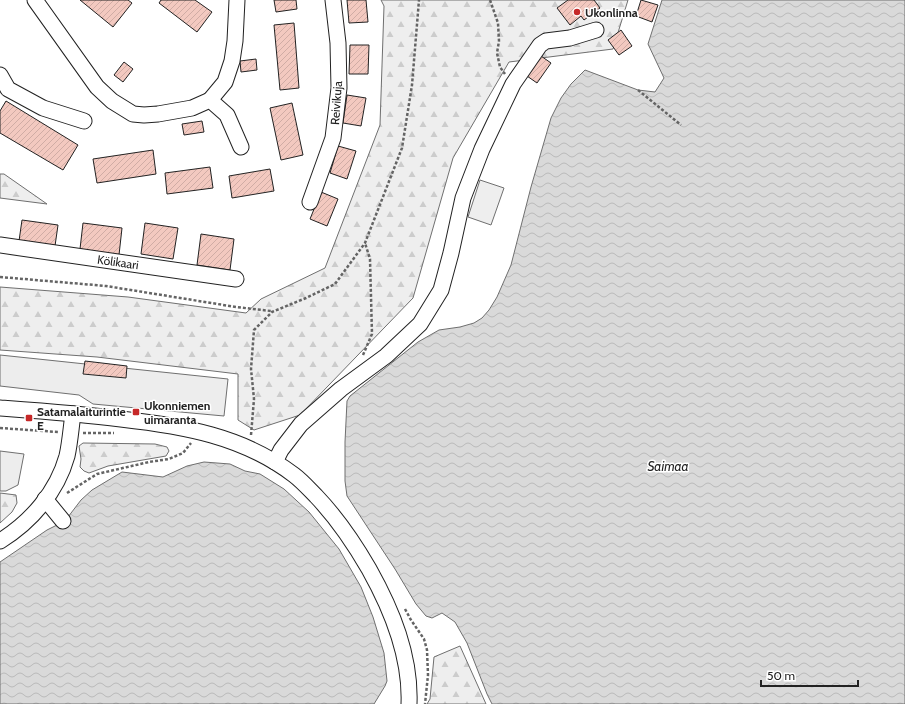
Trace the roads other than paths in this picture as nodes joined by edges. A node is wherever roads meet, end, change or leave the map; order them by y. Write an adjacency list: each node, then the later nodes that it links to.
1 (35, 0): 6 (street)
2 (237, 0): 6 (street)
3 (333, 0): 9 (street, Reivikuja)
4 (596, 30): 14 (street)
5 (0, 75): 7 (street)
6 (210, 100): 8 (street)
7 (84, 122)
8 (241, 147)
9 (310, 202)
10 (0, 245): 11 (street, Kölikaari)
11 (236, 279)
12 (0, 408): 13 (street)
13 (73, 414): 14 (street); 15 (street)
14 (276, 462): 18 (street)
15 (48, 503): 16 (street); 17 (street)
16 (63, 521)
17 (0, 541)
18 (409, 704)

